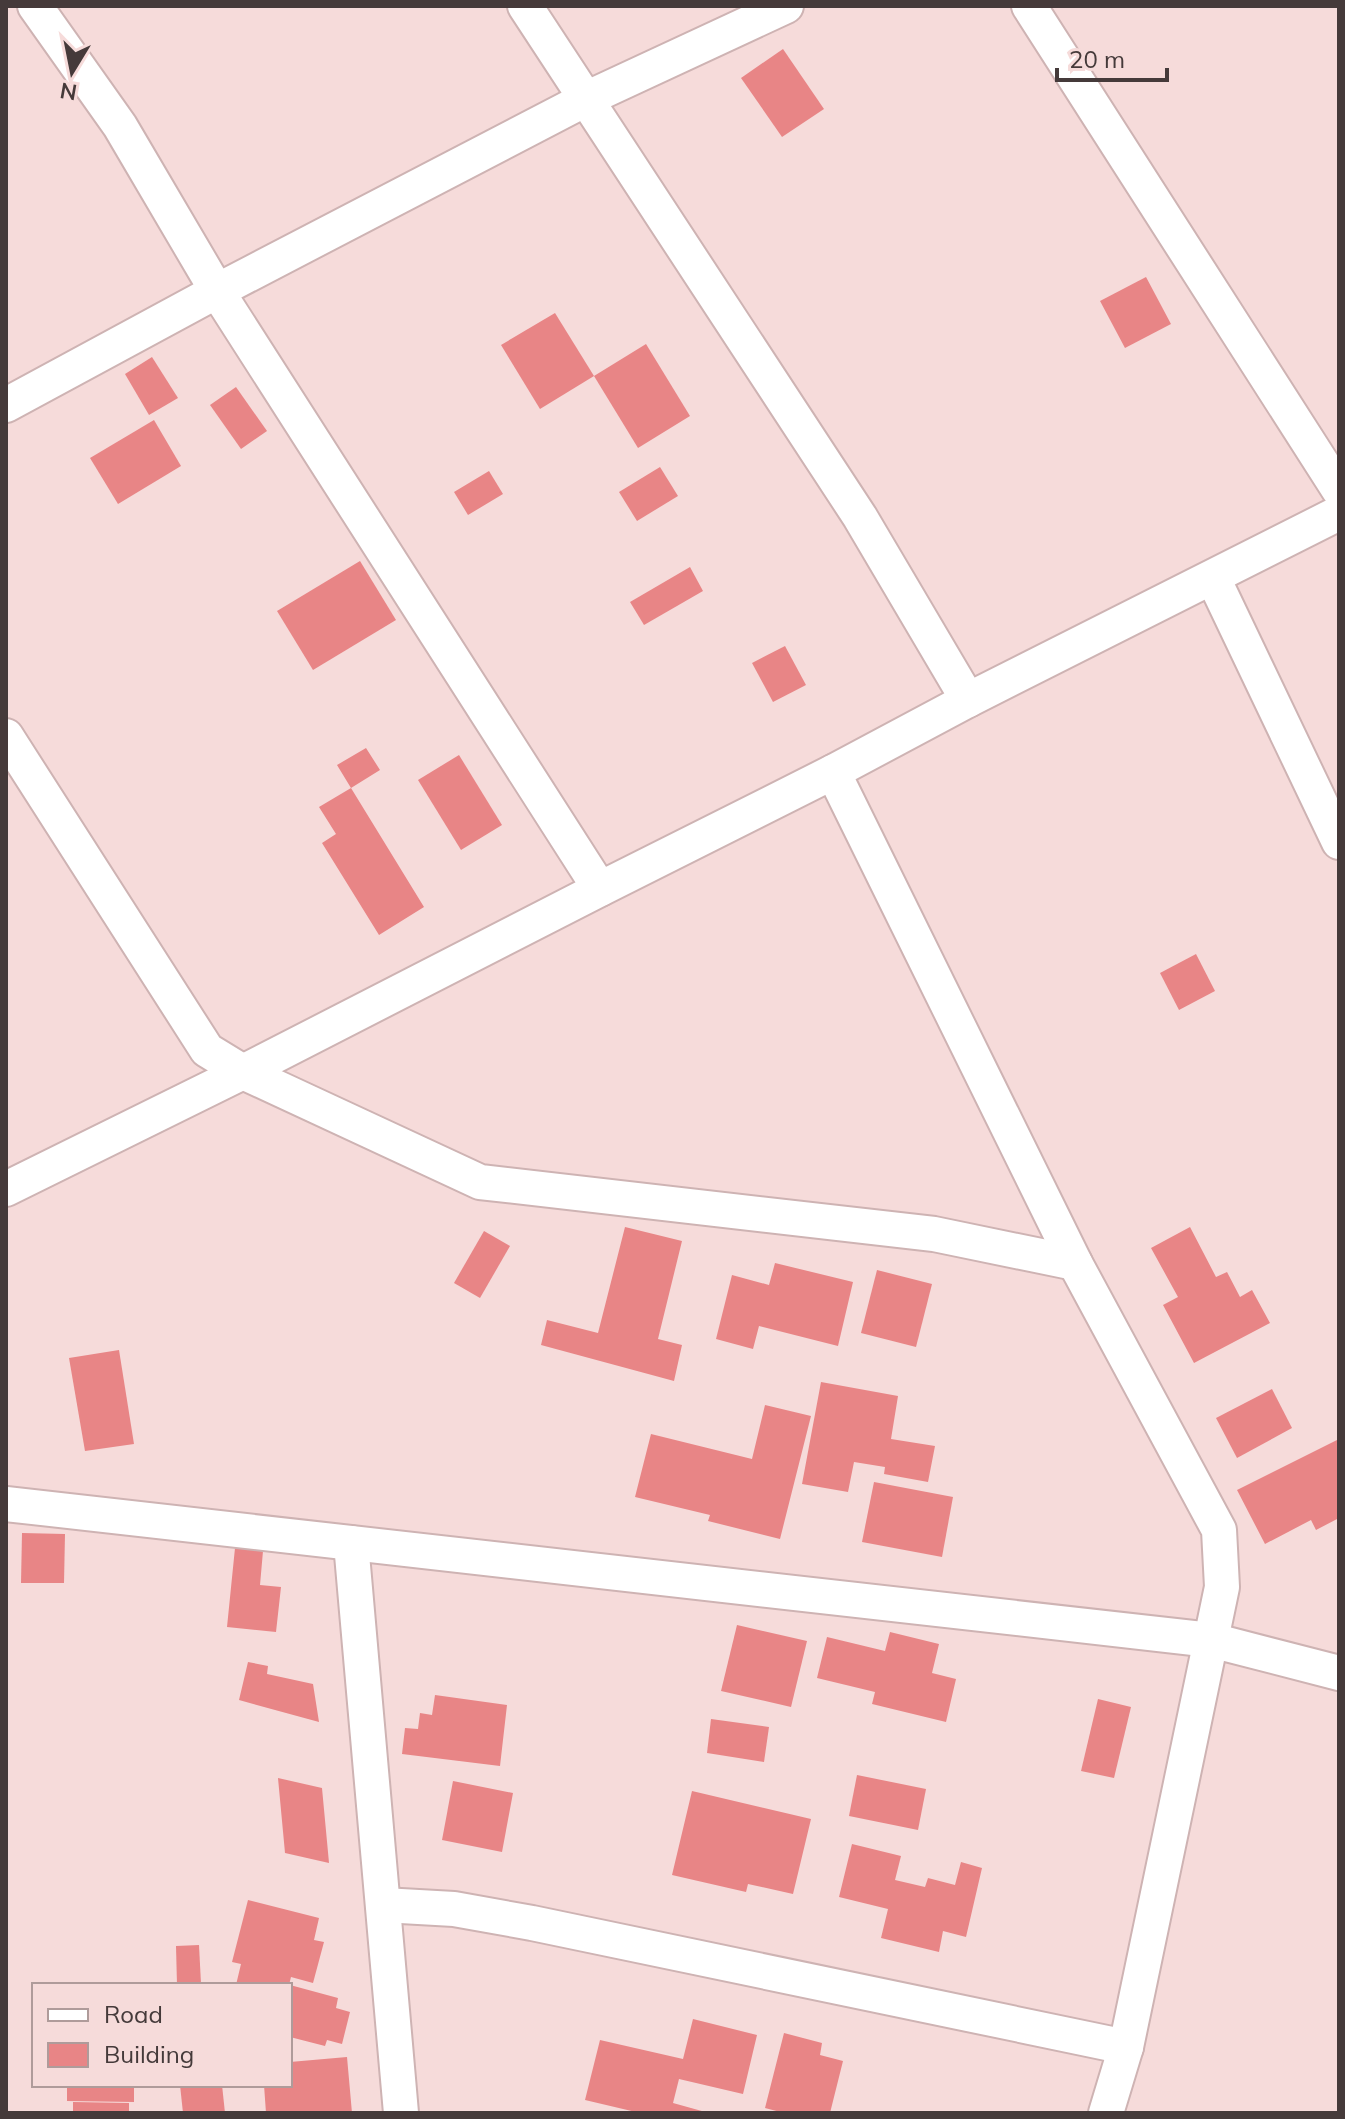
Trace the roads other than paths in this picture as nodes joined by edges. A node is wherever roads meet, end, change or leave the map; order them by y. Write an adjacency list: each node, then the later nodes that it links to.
1 (35, 6): 6 (street)
2 (525, 6): 5 (street)
3 (786, 6): 5 (street)
4 (1029, 6): 8 (street)
5 (588, 98): 6 (street); 11 (street)
6 (217, 291): 7 (street); 15 (street)
7 (6, 405)
8 (1339, 490)
9 (1339, 513): 10 (street)
10 (1213, 578): 11 (street); 14 (street)
11 (968, 700): 13 (street)
12 (6, 736): 16 (street)
13 (833, 772): 15 (street); 18 (street)
14 (1339, 842)
15 (600, 889): 16 (street)
16 (243, 1072): 17 (street); 18 (street)
17 (6, 1189)
18 (1075, 1263): 21 (street)
19 (6, 1504): 20 (street)
20 (351, 1543): 21 (street); 23 (street)
21 (1211, 1640): 22 (street); 24 (street)
22 (1339, 1673)
23 (383, 1905): 24 (street); 25 (street)
24 (1126, 2047): 26 (street)
25 (401, 2113)
26 (1106, 2113)

